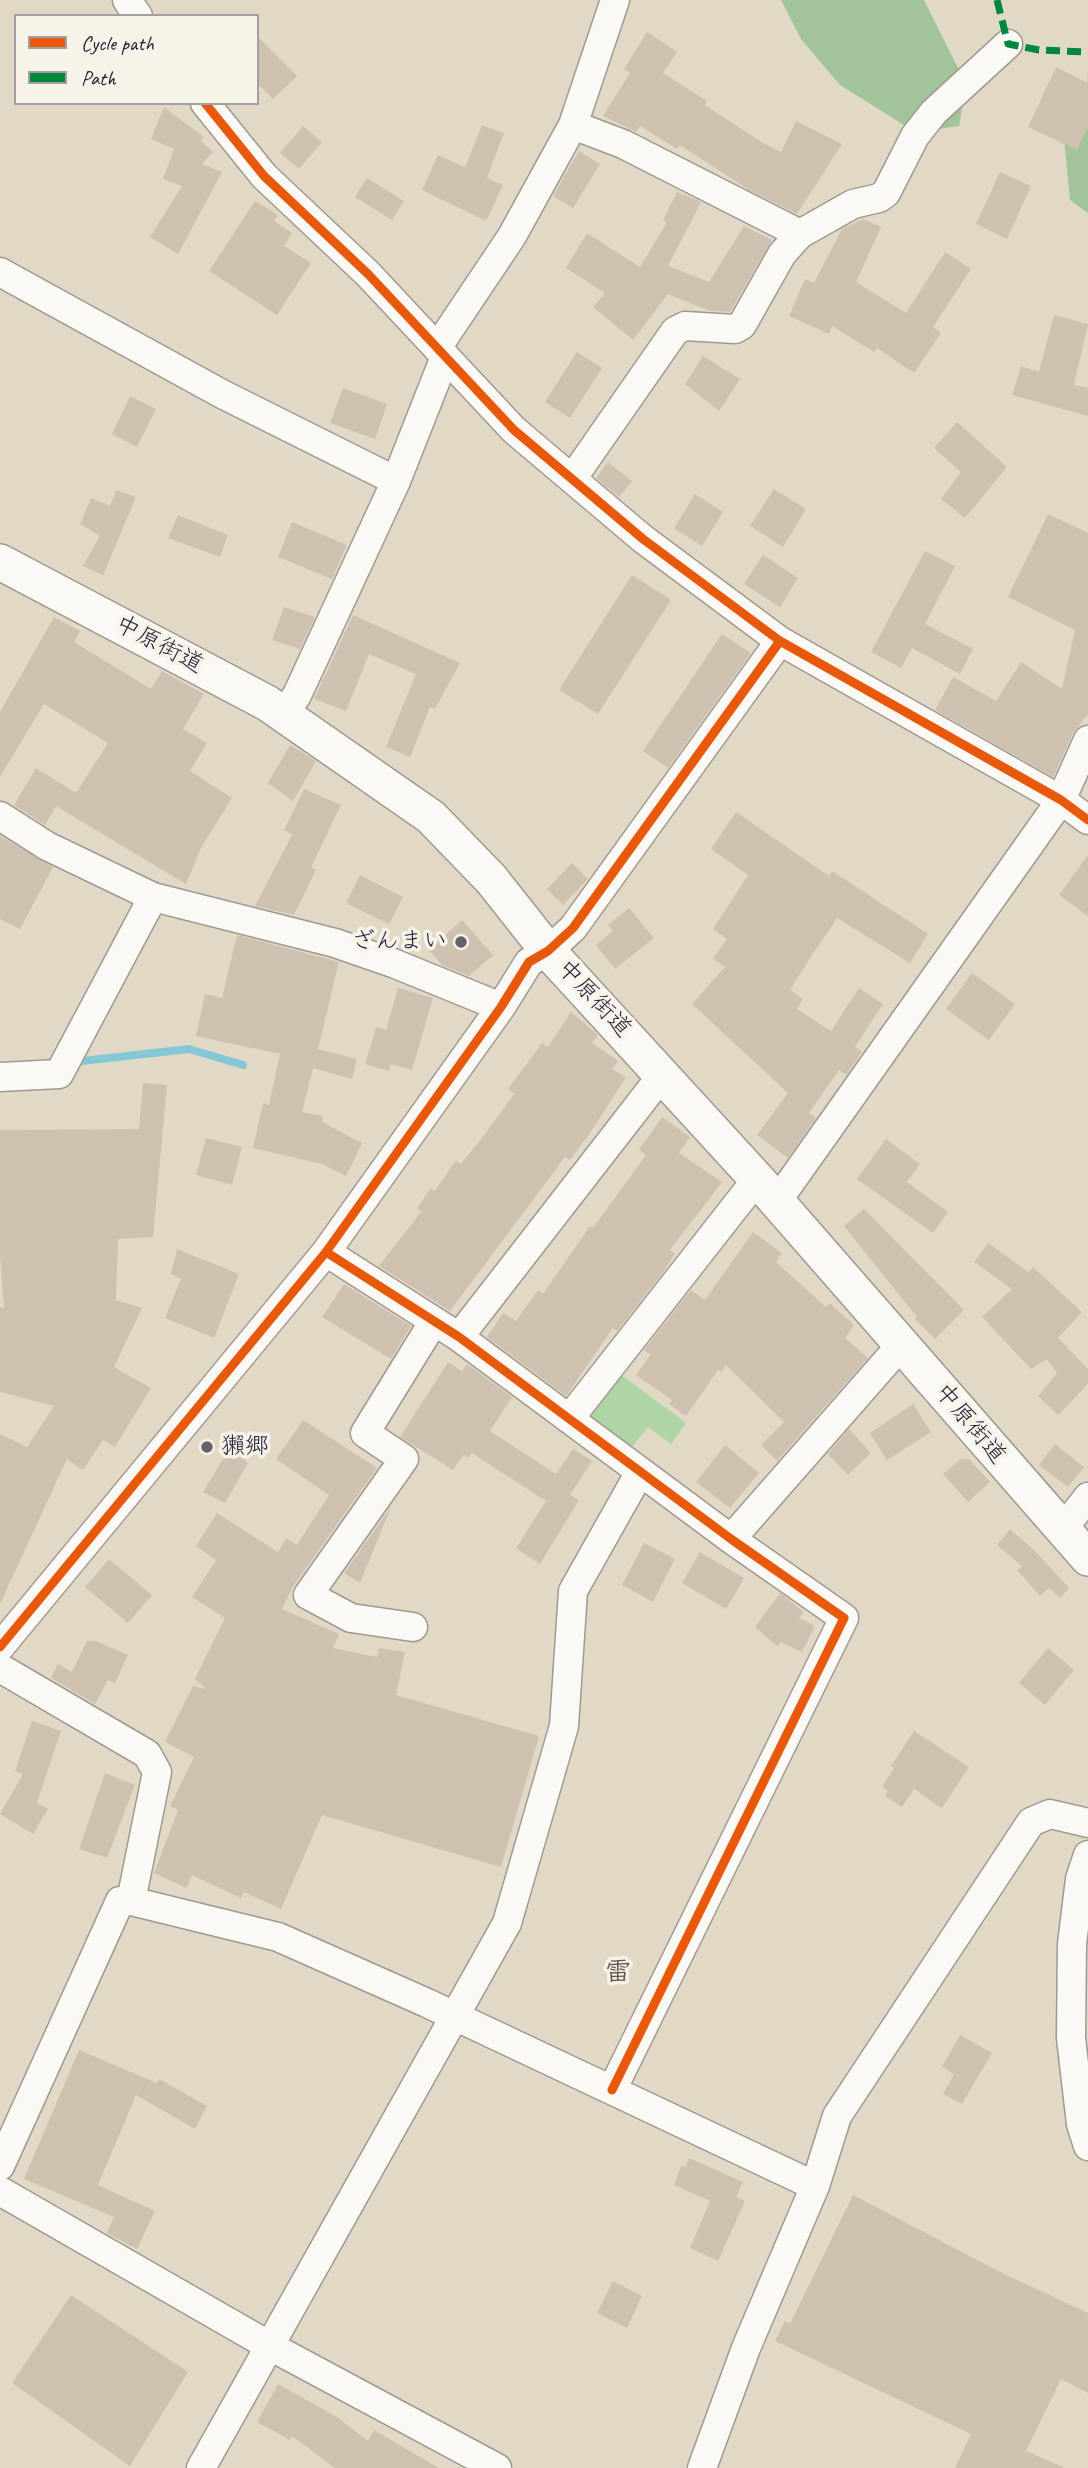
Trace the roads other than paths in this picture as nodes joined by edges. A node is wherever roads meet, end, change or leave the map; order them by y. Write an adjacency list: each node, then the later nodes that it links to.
1 (615, 0): 4 (street)
2 (1008, 44): 5 (street)
3 (207, 105): 7 (street)
4 (573, 125): 5 (street); 7 (street)
5 (800, 234): 8 (street)
6 (0, 272): 9 (street)
7 (441, 352): 8 (street); 9 (street)
8 (572, 480): 11 (street)
9 (396, 481): 12 (street)
10 (0, 562): 12 (main road, 中原街道)
11 (780, 641): 14 (street); 18 (street)
12 (284, 714): 18 (main road, 中原街道)
13 (1088, 740): 14 (street)
14 (1061, 800): 16 (street); 22 (street)
15 (0, 816): 17 (street)
16 (1088, 820)
17 (153, 897): 19 (street); 21 (street)
18 (548, 951): 19 (street); 20 (main road, 中原街道)
19 (501, 1007): 23 (street)
20 (663, 1074): 22 (main road, 中原街道); 25 (street)
21 (0, 1076)
22 (766, 1189): 26 (main road, 中原街道); 27 (street)
23 (326, 1252): 24 (street); 34 (street)
24 (434, 1321): 25 (street); 33 (street)
25 (459, 1337): 27 (street)
26 (902, 1344): 30 (main road, 中原街道); 31 (street)
27 (569, 1419): 28 (street)
28 (640, 1472): 31 (street); 39 (street)
29 (1088, 1497): 30 (street)
30 (1062, 1530): 32 (main road, 中原街道)
31 (731, 1539): 40 (street)
32 (1088, 1558)
33 (413, 1627)
34 (0, 1647)
35 (0, 1668): 38 (street)
36 (1088, 1823): 43 (street)
37 (1088, 1855): 41 (street)
38 (131, 1901): 39 (street); 42 (street)
39 (454, 2018): 40 (street); 45 (street)
40 (612, 2090): 43 (street)
41 (1088, 2146)
42 (0, 2166)
43 (815, 2186): 48 (street)
44 (0, 2191): 45 (street)
45 (268, 2345): 46 (street); 47 (street)
46 (201, 2468)
47 (497, 2468)
48 (702, 2468)

